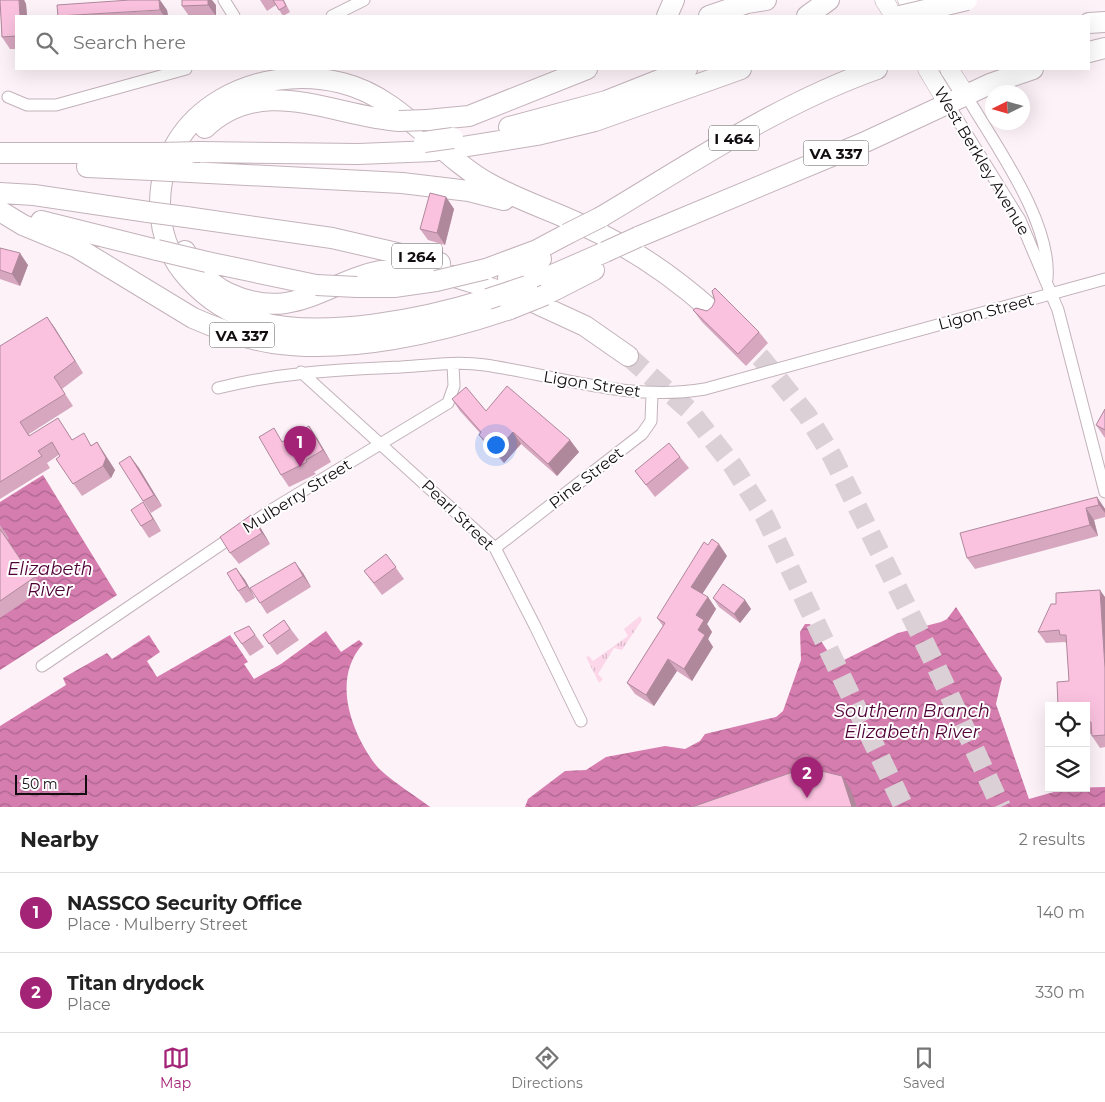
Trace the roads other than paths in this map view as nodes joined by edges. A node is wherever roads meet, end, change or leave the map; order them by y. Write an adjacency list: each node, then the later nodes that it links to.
1 (224, 0): 9 (street)
2 (364, 0): 10 (street)
3 (674, 0): 11 (highway)
4 (766, 0): 12 (highway)
5 (829, 0): 13 (highway)
6 (884, 0): 14 (main road)
7 (907, 0): 16 (main road)
8 (967, 0): 15 (highway, bridge)
9 (233, 15)
10 (334, 15)
11 (667, 15)
12 (712, 15)
13 (808, 15)
14 (893, 15)
15 (904, 15)
16 (916, 15)
17 (1105, 22): 18 (highway)
18 (1090, 23)
19 (1105, 48): 20 (highway)
20 (1090, 52)
21 (182, 70): 29 (street)
22 (584, 70): 43 (highway, bridge)
23 (684, 70): 31 (highway)
24 (738, 70): 31 (highway)
25 (873, 70): 38 (highway, I 464, bridge)
26 (928, 70): 30 (main road, West Berkley Avenue)
27 (949, 70): 30 (main road, West Berkley Avenue)
28 (1031, 70): 30 (highway)
29 (8, 97)
30 (957, 100): 40 (street, West Berkley Avenue); 40 (street, West Berkley Avenue); 43 (highway, VA 337)
31 (458, 143): 34 (highway, bridge)
32 (0, 154): 34 (highway)
33 (0, 159): 34 (highway)
34 (155, 162): 36 (highway, bridge)
35 (0, 193): 43 (highway, I 264, bridge)
36 (540, 208): 42 (highway); 44 (highway)
37 (0, 211): 38 (highway, bridge); 43 (highway, VA 337)
38 (533, 257): 42 (highway)
39 (1105, 279): 41 (street, Ligon Street)
40 (1047, 281): 41 (street, West Berkley Avenue)
41 (1052, 294): 49 (street, Ligon Street); 51 (street, West Berkley Avenue)
42 (481, 297): 43 (highway, bridge)
43 (527, 297): 45 (highway, I 264)
44 (712, 311)
45 (628, 356)
46 (453, 364): 47 (street, Ligon Street); 49 (street, Ligon Street); 50 (street, Mulberry Street)
47 (301, 372): 48 (street, Ligon Street); 50 (street, Pearl Street)
48 (218, 388)
49 (652, 394): 52 (street, Pine Street)
50 (380, 443): 52 (street, Pearl Street); 53 (street, Mulberry Street)
51 (1105, 492)
52 (495, 548): 54 (street, Pearl Street)
53 (42, 666)
54 (581, 721)

